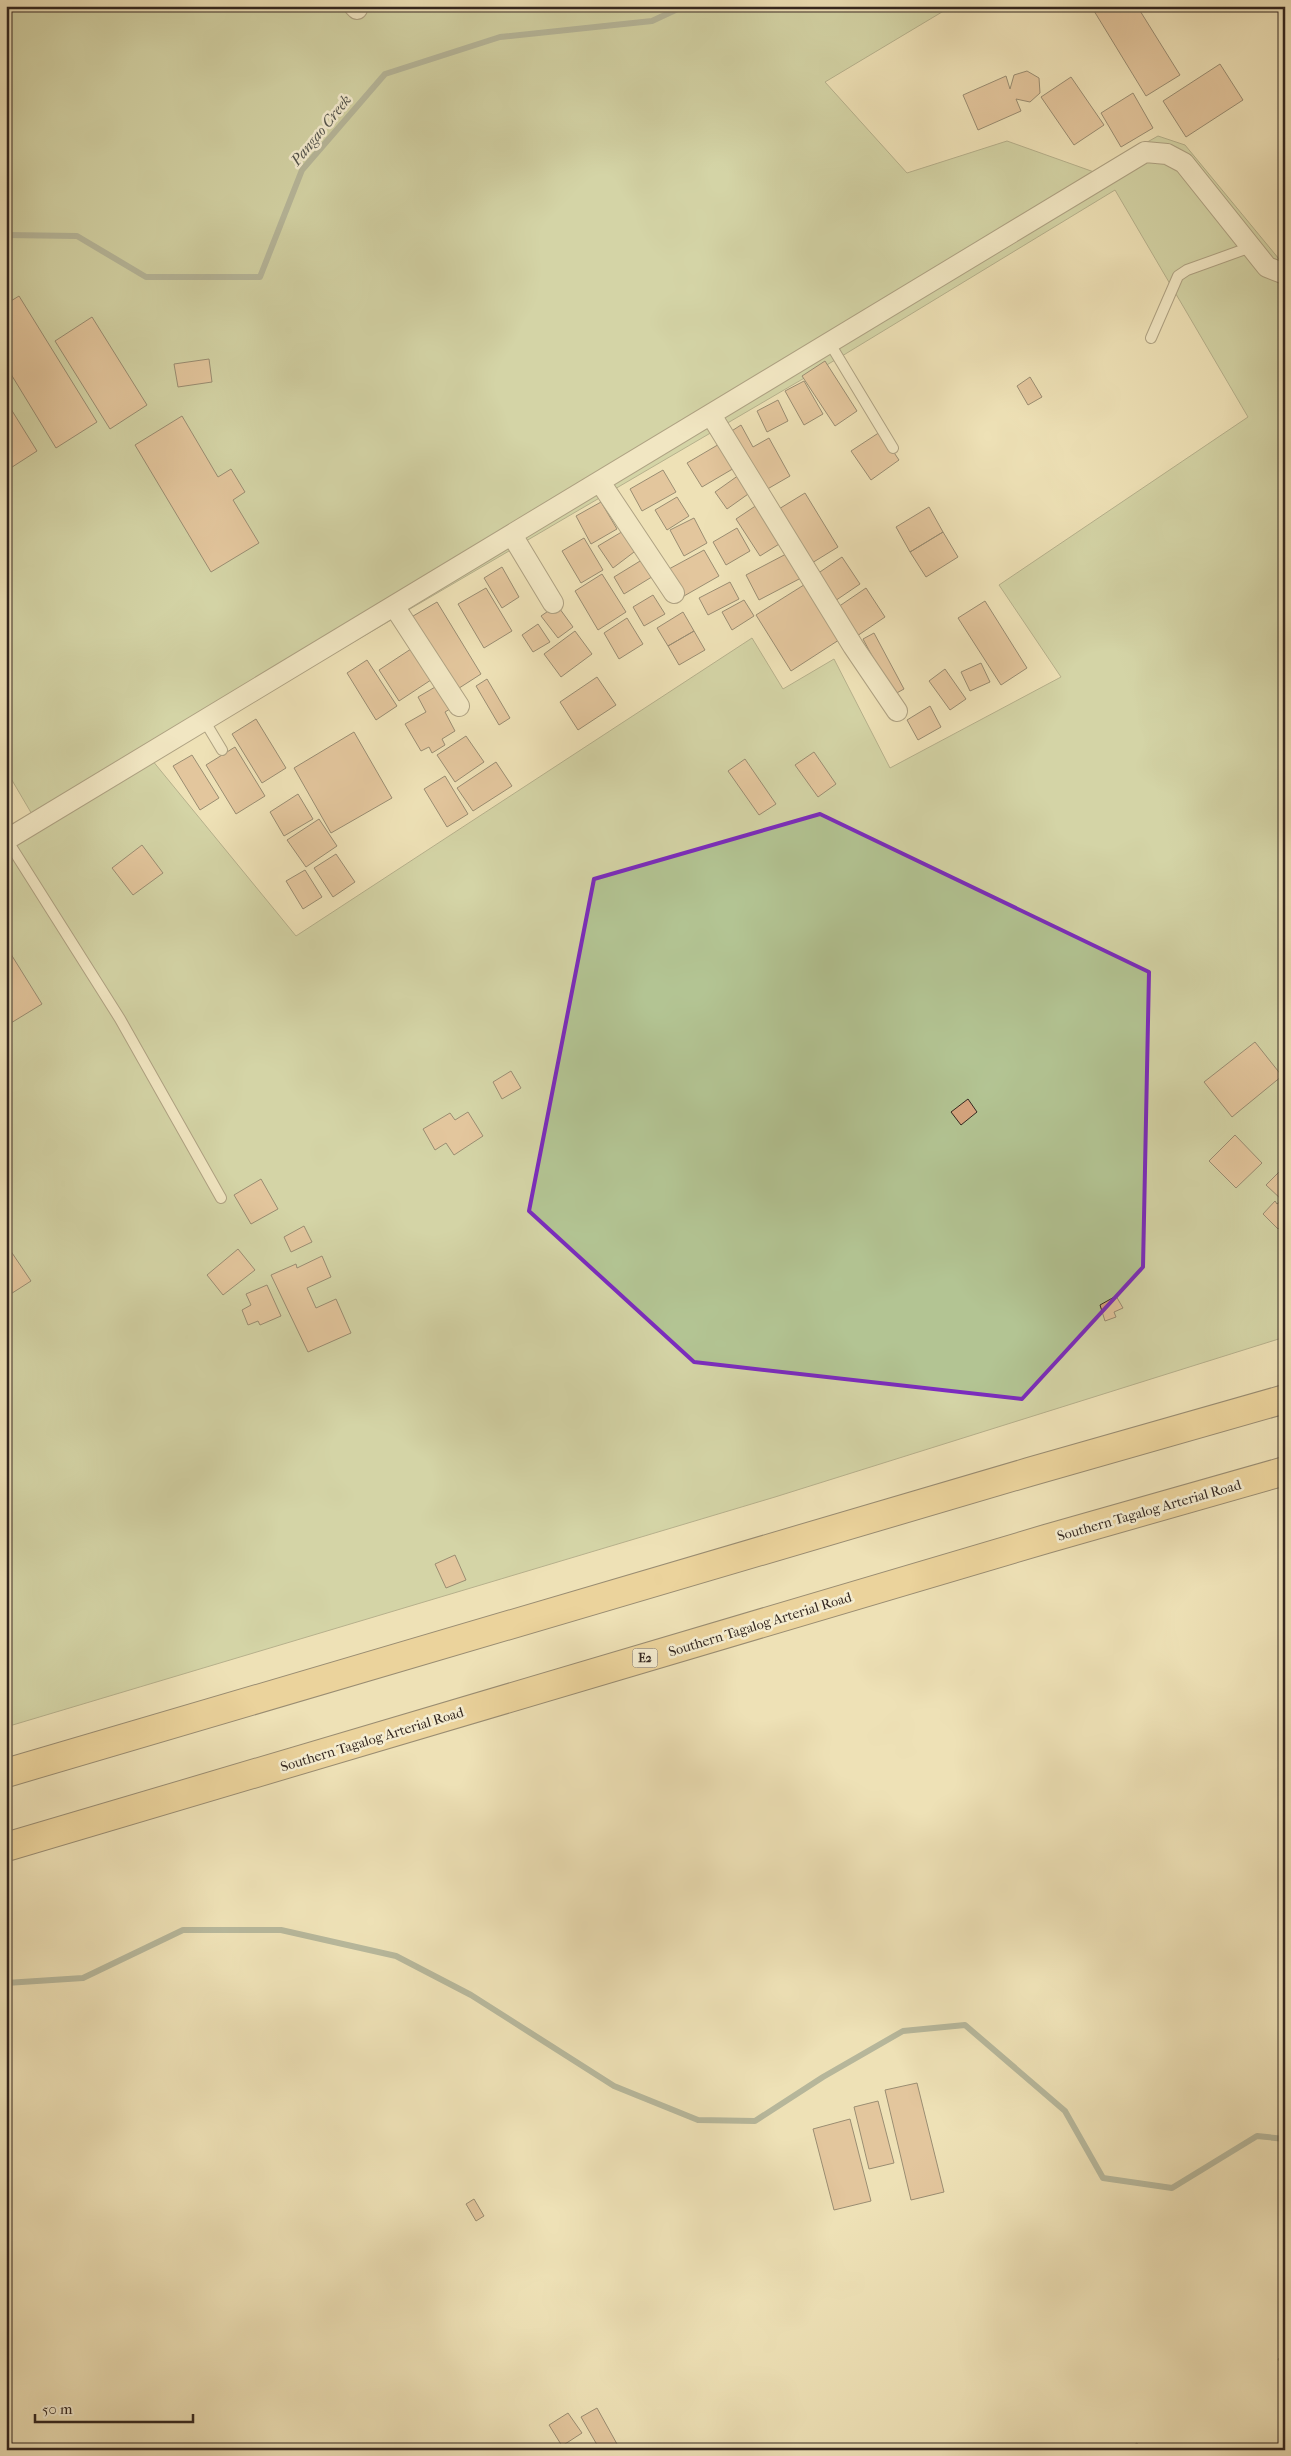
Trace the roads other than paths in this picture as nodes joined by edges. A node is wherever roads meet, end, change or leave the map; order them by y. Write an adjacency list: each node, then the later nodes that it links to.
1 (1251, 247): 2 (street); 3 (lane); 4 (street)
2 (1285, 274)
3 (1151, 338)
4 (829, 342): 5 (street); 6 (lane)
5 (711, 415): 7 (street); 13 (street)
6 (893, 448)
7 (600, 482): 8 (street); 9 (street)
8 (512, 535): 10 (street); 11 (street)
9 (674, 593)
10 (553, 603)
11 (394, 606): 12 (street); 14 (street)
12 (459, 706)
13 (897, 711)
14 (204, 720): 15 (lane); 16 (street)
15 (222, 750)
16 (7, 840): 17 (lane)
17 (221, 1198)
18 (1285, 1399): 20 (highway)
19 (1285, 1471): 21 (highway, Southern Tagalog Arterial Road / E2)
20 (6, 1774)
21 (6, 1848)

